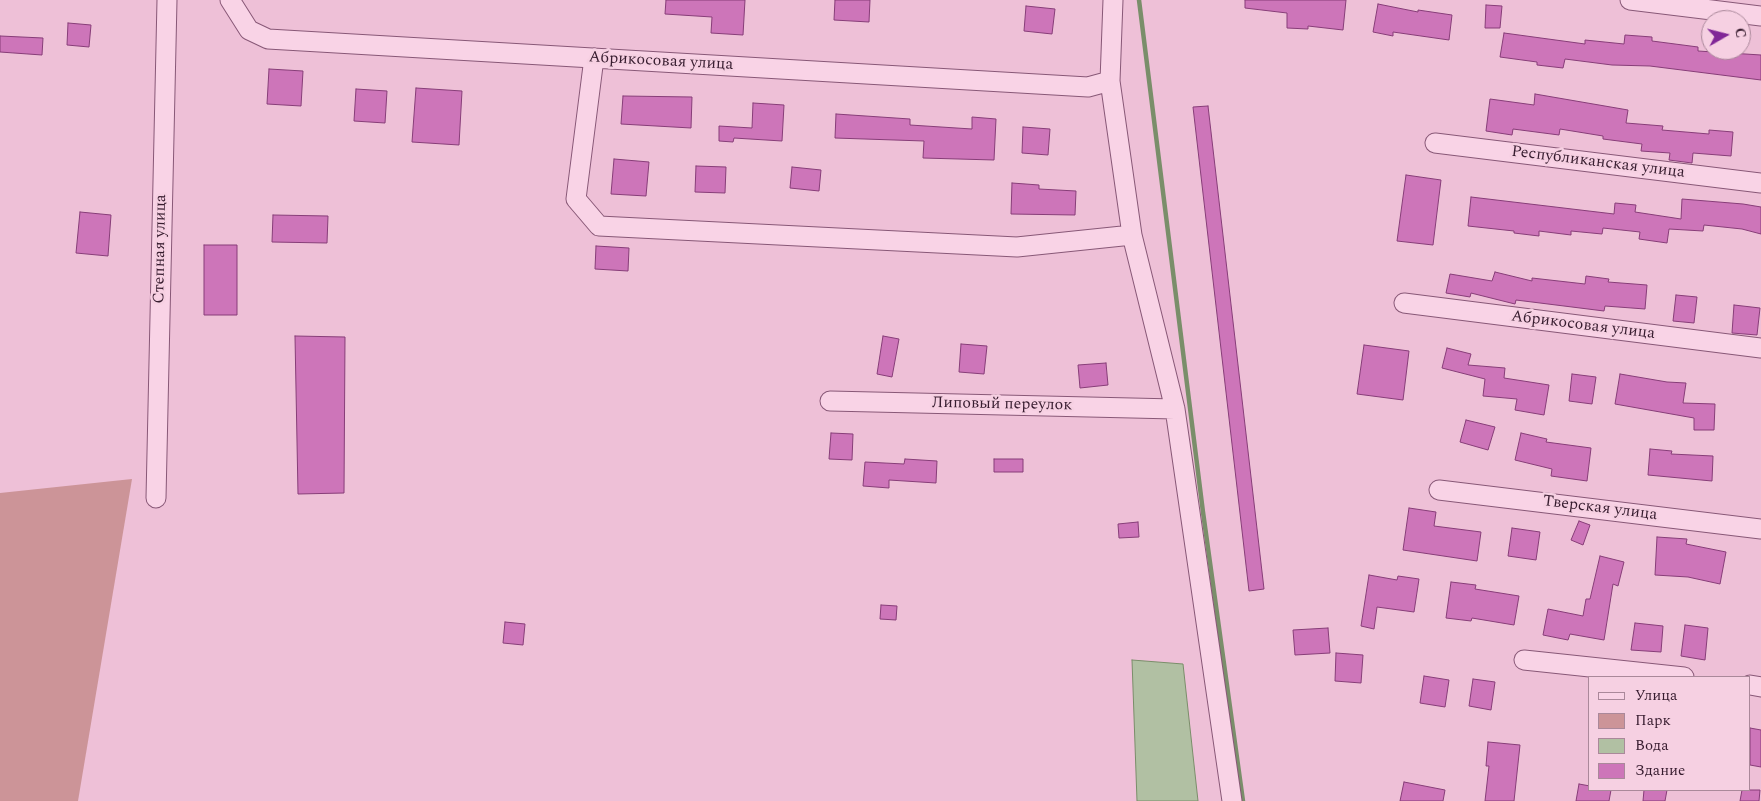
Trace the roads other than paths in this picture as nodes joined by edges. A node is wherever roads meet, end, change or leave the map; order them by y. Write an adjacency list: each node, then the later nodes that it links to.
1 (167, 0): 16 (street, Степная улица)
2 (230, 0): 6 (street, Абрикосовая улица)
3 (1113, 0): 7 (street)
4 (1630, 0): 5 (street)
5 (1761, 16)
6 (594, 58): 7 (street, Абрикосовая улица); 10 (street)
7 (1110, 81): 10 (street)
8 (1435, 143): 9 (street, Республиканская улица)
9 (1761, 183)
10 (1132, 235): 14 (street)
11 (1404, 303): 12 (street, Абрикосовая улица)
12 (1761, 348)
13 (830, 401): 14 (street, Липовый переулок)
14 (1175, 409): 20 (street)
15 (1439, 490): 17 (street, Тверская улица)
16 (156, 498)
17 (1761, 529)
18 (1524, 660): 19 (street)
19 (1675, 676)
20 (1232, 801)

